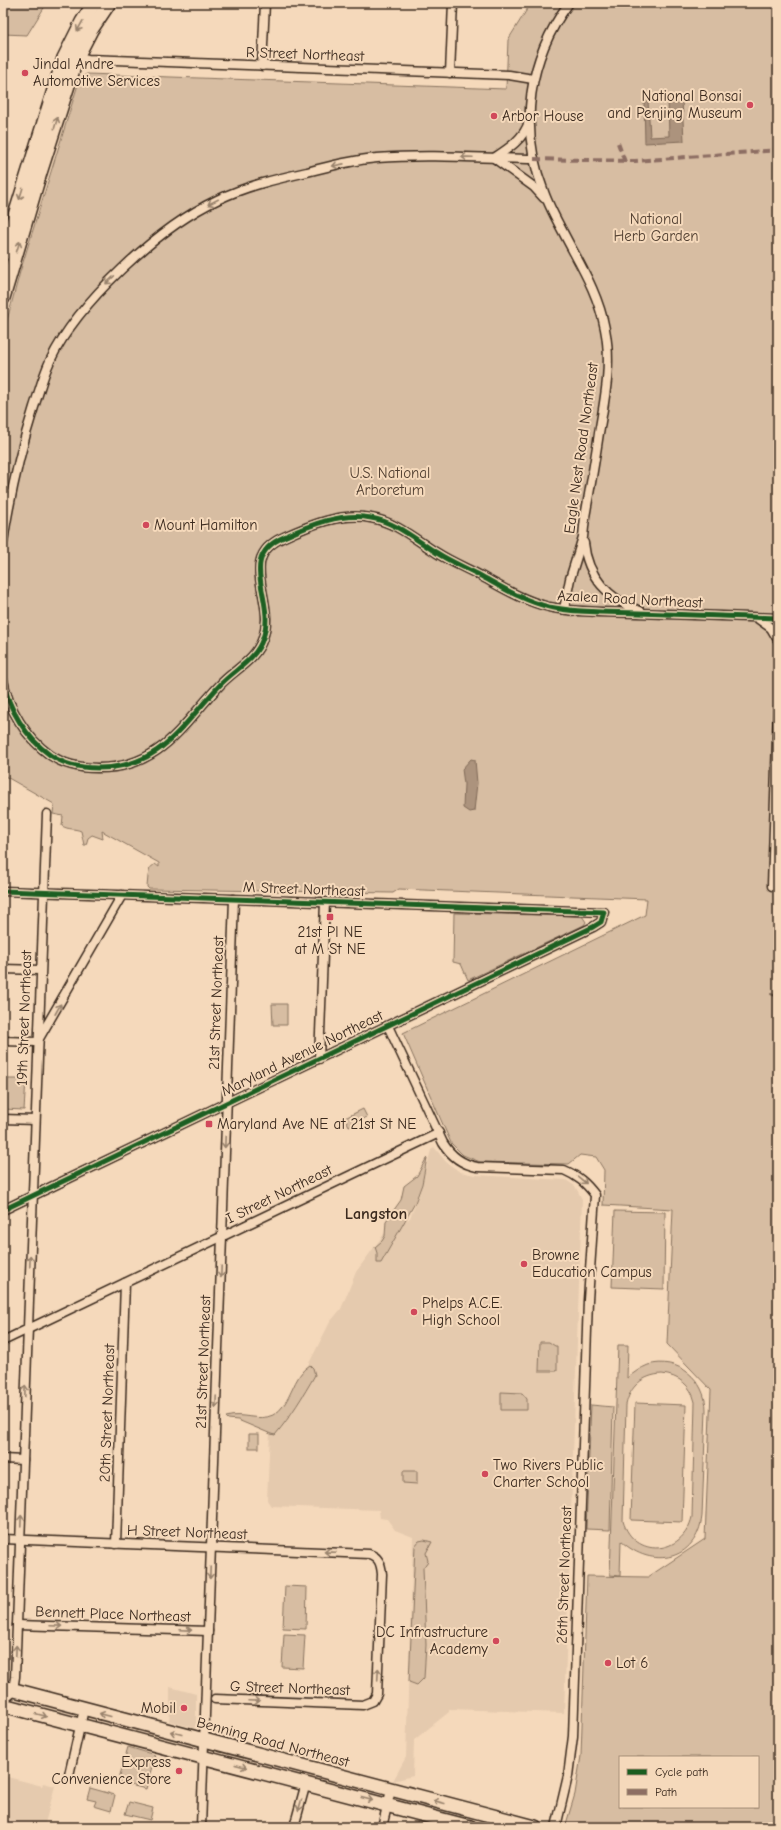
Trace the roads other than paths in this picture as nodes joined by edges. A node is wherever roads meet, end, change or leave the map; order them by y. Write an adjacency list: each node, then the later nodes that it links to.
1 (94, 3): 13 (main road, one-way to 13)
2 (109, 3): 6 (main road)
3 (265, 3): 7 (street)
4 (453, 3): 8 (street)
5 (569, 3): 9 (street)
6 (77, 57): 7 (street, R Street Northeast); 13 (main road, one-way to 6)
7 (262, 66): 8 (street, R Street Northeast)
8 (450, 73): 9 (street, R Street Northeast)
9 (533, 79): 10 (street)
10 (530, 114): 11 (street); 12 (street, Eagle Nest Road Northeast)
11 (494, 158): 12 (street); 14 (street); 18 (street, one-way to 18)
12 (534, 159): 14 (street, Eagle Nest Road Northeast)
13 (34, 172): 15 (main road, one-way to 15); 16 (main road, one-way to 13)
14 (550, 206): 17 (street, Eagle Nest Road Northeast)
15 (3, 254)
16 (3, 298)
17 (583, 537): 19 (street, Eagle Nest Road Northeast); 20 (street, Azalea Road Northeast)
18 (3, 542)
19 (564, 609): 20 (street, Azalea Road Northeast); 24 (street, Azalea Road Northeast)
20 (646, 614): 21 (street, Azalea Road Northeast)
21 (755, 617): 22 (street, Azalea Road Northeast); 23 (street)
22 (778, 618)
23 (778, 640)
24 (3, 680)
25 (778, 709): 27 (street)
26 (46, 814): 29 (street, 19th Street Northeast)
27 (772, 886)
28 (3, 891): 29 (street, M Street Northeast)
29 (43, 892): 30 (street, M Street Northeast); 35 (street, 19th Street Northeast)
30 (122, 895): 31 (street, M Street Northeast); 38 (street, one-way to 30)
31 (234, 899): 32 (street, M Street Northeast); 40 (street, 21st Street Northeast)
32 (325, 902): 33 (street, M Street Northeast); 39 (street)
33 (604, 912): 36 (street, Maryland Avenue Northeast)
34 (3, 969): 35 (street)
35 (40, 970): 38 (street, 19th Street Northeast)
36 (388, 1026): 39 (street, Maryland Avenue Northeast); 43 (street)
37 (3, 1041): 38 (street)
38 (38, 1042): 42 (street, 19th Street Northeast)
39 (319, 1059): 40 (street, Maryland Avenue Northeast)
40 (227, 1103): 44 (street, Maryland Avenue Northeast); 46 (street, 21st Street Northeast, one-way to 46)
41 (3, 1119): 42 (street)
42 (35, 1120): 44 (street, 19th Street Northeast)
43 (439, 1133): 46 (street, I Street Northeast); 77 (street, 26th Street Northeast, one-way to 77)
44 (32, 1196): 45 (street, Maryland Avenue Northeast); 48 (street, 19th Street Northeast, one-way to 44)
45 (3, 1210)
46 (222, 1237): 47 (street, I Street Northeast); 55 (street, 21st Street Northeast, one-way to 55)
47 (125, 1283): 48 (street, I Street Northeast); 54 (street, 20th Street Northeast)
48 (28, 1330): 49 (street, I Street Northeast); 51 (street, 19th Street Northeast, one-way to 48)
49 (3, 1341)
50 (3, 1459): 51 (street)
51 (22, 1460): 53 (street, 19th Street Northeast, one-way to 51)
52 (3, 1539): 53 (street, H Street Northeast)
53 (20, 1540): 54 (street, H Street Northeast); 56 (street, 19th Street Northeast)
54 (116, 1544): 55 (street, H Street Northeast)
55 (211, 1547): 57 (street, 21st Street Northeast, one-way to 57); 61 (street, H Street Northeast, one-way to 55)
56 (17, 1625): 57 (street, Bennett Place Northeast, one-way to 57); 58 (street, 19th Street Northeast, one-way to 56)
57 (208, 1631): 65 (street, 21st Street Northeast)
58 (8, 1688): 59 (main road); 63 (main road, Benning Road Northeast)
59 (3, 1699)
60 (215, 1699): 61 (street, G Street Northeast, one-way to 61)
61 (364, 1704)
62 (3, 1705): 64 (main road, Benning Road Northeast, one-way to 64)
63 (84, 1709): 64 (street); 65 (main road, Benning Road Northeast, one-way to 63)
64 (80, 1726): 66 (main road, Benning Road Northeast); 67 (street)
65 (204, 1741): 66 (street, 21st Street Northeast); 69 (main road, Benning Road Northeast)
66 (203, 1757): 68 (main road, Benning Road Northeast, one-way to 68); 72 (street, 21st Street Northeast)
67 (69, 1775)
68 (306, 1783): 70 (main road, Benning Road Northeast, one-way to 70); 73 (street, one-way to 73)
69 (391, 1790): 70 (street); 71 (main road, Benning Road Northeast, one-way to 69)
70 (388, 1805): 74 (street); 75 (main road, Benning Road Northeast)
71 (476, 1812): 75 (street); 76 (main road, Benning Road Northeast)
72 (201, 1827)
73 (294, 1827)
74 (382, 1827)
75 (471, 1827)
76 (535, 1827)
77 (556, 1827)

